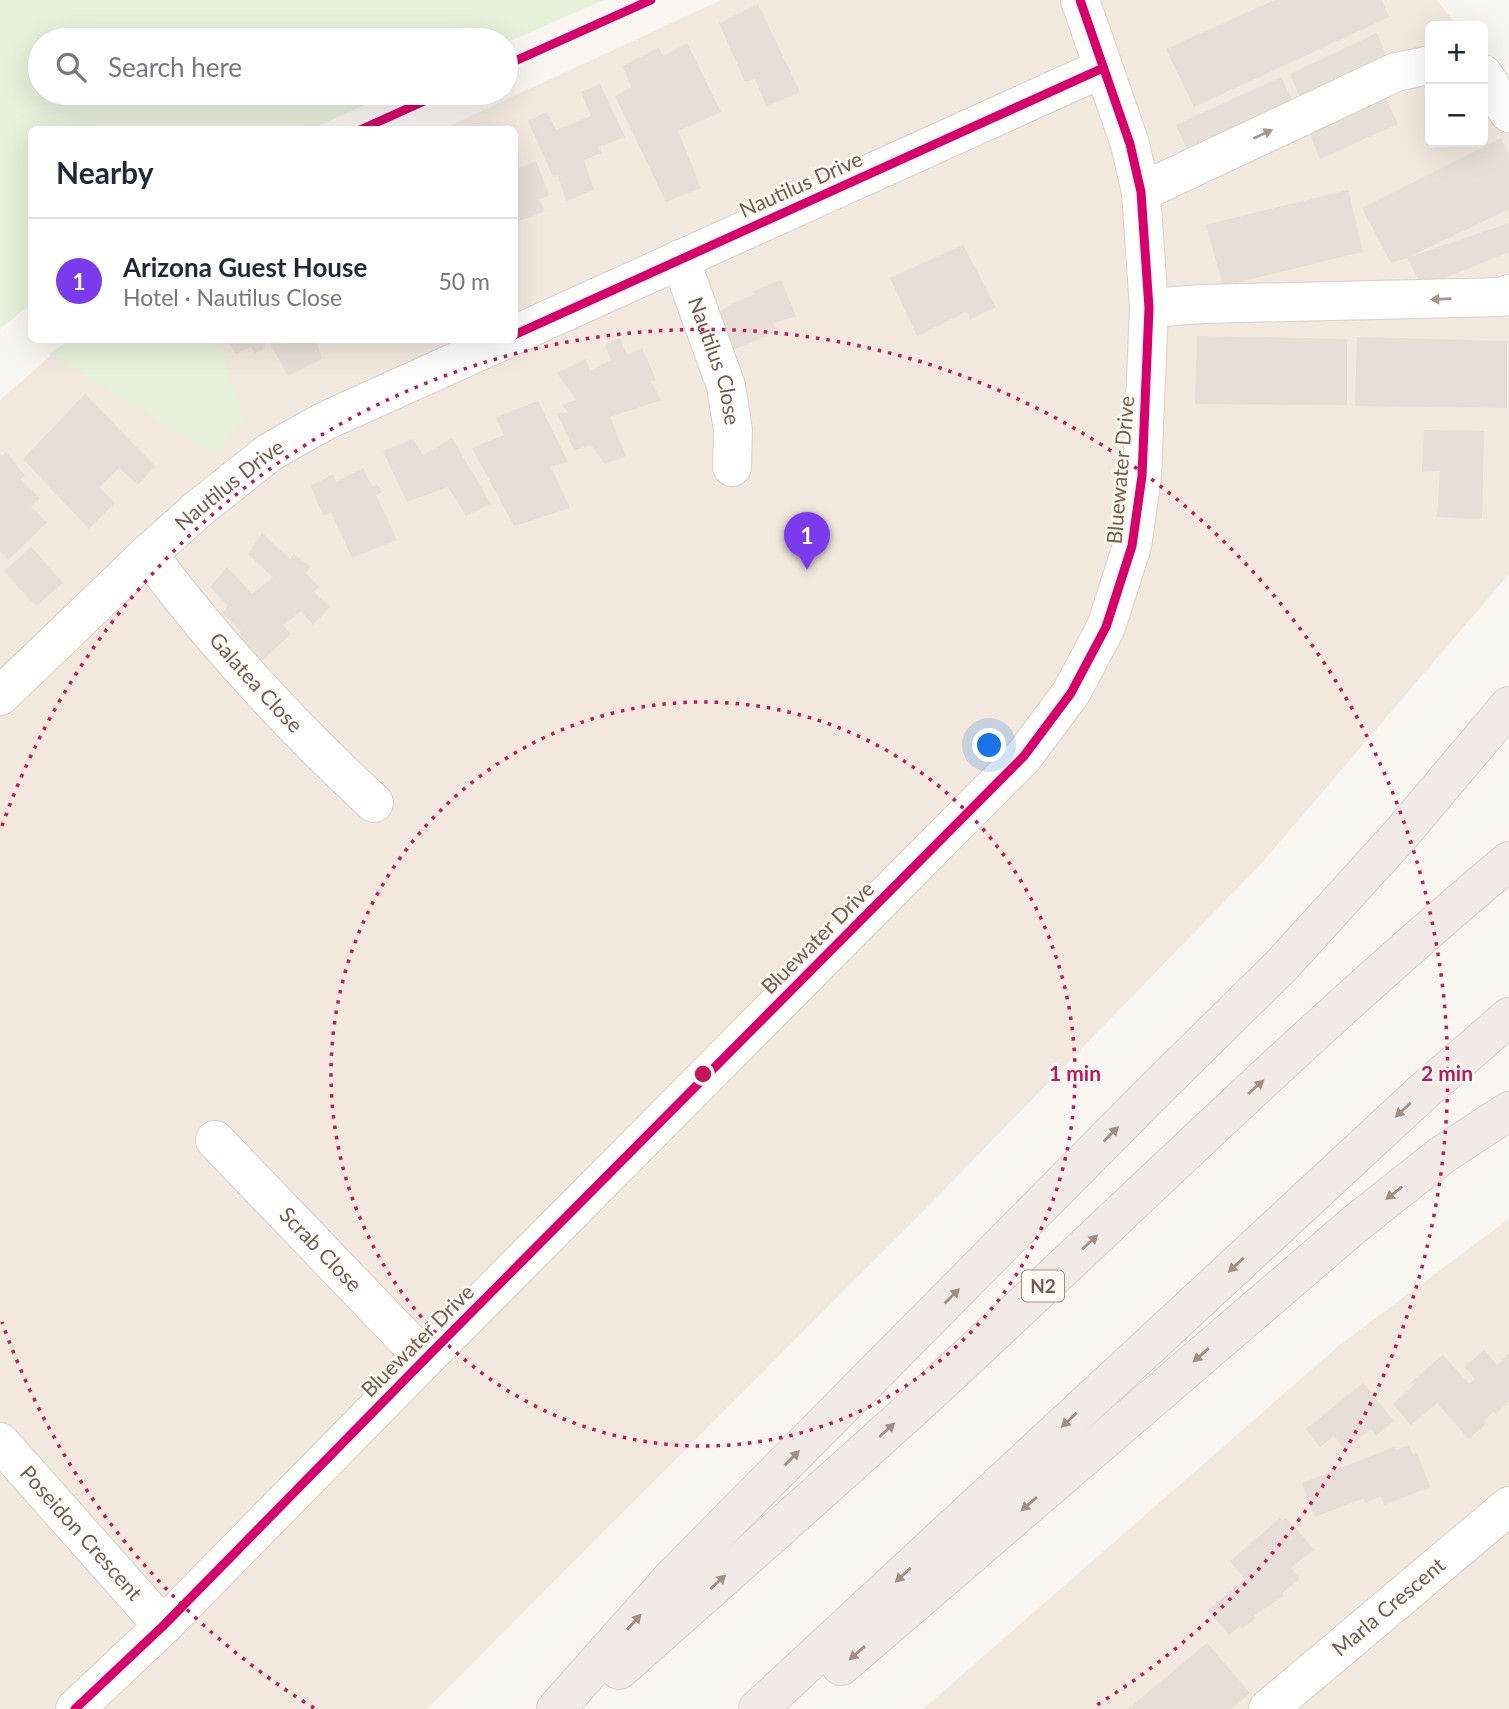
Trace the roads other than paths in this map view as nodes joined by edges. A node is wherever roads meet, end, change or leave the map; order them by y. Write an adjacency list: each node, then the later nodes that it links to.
1 (1080, 0): 3 (street, Bluewater Drive)
2 (1425, 66): 6 (street, one-way to 2)
3 (1103, 68): 6 (street, Bluewater Drive); 7 (street, Nautilus Drive)
4 (1488, 82): 5 (street)
5 (1509, 113)
6 (1141, 192): 9 (street, Bluewater Drive)
7 (680, 259): 10 (street, Nautilus Drive); 12 (street, Nautilus Close)
8 (1507, 300): 9 (street, one-way to 9)
9 (1149, 309): 21 (street, Bluewater Drive)
10 (518, 333)
11 (497, 343): 13 (street, Nautilus Drive)
12 (732, 467)
13 (148, 554): 14 (street, Nautilus Drive); 16 (street, Galatea Close)
14 (0, 696)
15 (1509, 706): 26 (highway, one-way to 15)
16 (374, 803)
17 (1509, 861): 27 (highway, N2, one-way to 17)
18 (1509, 1017): 28 (highway, one-way to 28)
19 (1509, 1111): 29 (highway, one-way to 29)
20 (215, 1140): 21 (street, Scrab Close)
21 (425, 1359): 24 (street, Bluewater Drive)
22 (0, 1442): 24 (street, Poseidon Crescent)
23 (1509, 1506): 30 (street, Marla Crescent)
24 (163, 1626): 25 (street, Bluewater Drive)
25 (75, 1709)
26 (556, 1709)
27 (576, 1709)
28 (758, 1709)
29 (792, 1709)
30 (1268, 1709)

